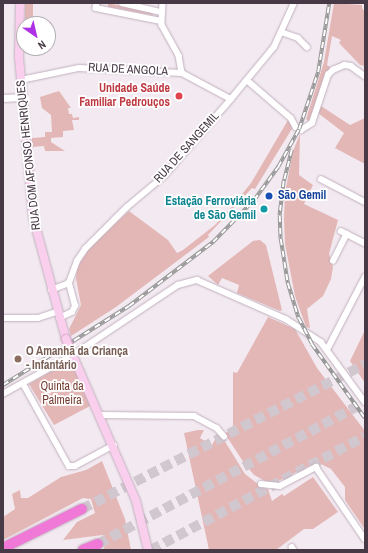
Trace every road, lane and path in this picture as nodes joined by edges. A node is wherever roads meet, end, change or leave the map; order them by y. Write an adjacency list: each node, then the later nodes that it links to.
1 (20, 3): 12 (main road, RUA DOM AFONSO HENRIQUES)
2 (122, 3): 6 (street)
3 (163, 3): 6 (street)
4 (294, 3): 8 (street, RUA DE SANGEMIL)
5 (96, 5): 7 (street)
6 (161, 12): 7 (street)
7 (161, 22): 10 (street)
8 (281, 32): 9 (street); 13 (street, RUA DE SANGEMIL)
9 (307, 47)
10 (182, 73): 12 (street, RUA DE ANGOLA); 16 (street, RUA DE ANGOLA)
11 (365, 76): 13 (street)
12 (21, 80): 14 (main road, RUA DOM AFONSO HENRIQUES)
13 (247, 80): 16 (street, RUA DE SANGEMIL)
14 (22, 97): 15 (street); 25 (main road, RUA DOM AFONSO HENRIQUES)
15 (3, 98)
16 (231, 99): 24 (street, RUA DE SANGEMIL)
17 (321, 179): 18 (street)
18 (365, 202)
19 (341, 231): 20 (street)
20 (347, 234): 21 (street); 22 (street)
21 (365, 244)
22 (333, 260)
23 (365, 277): 28 (street)
24 (69, 283): 25 (street); 26 (street)
25 (51, 290): 26 (main road, RUA DOM AFONSO HENRIQUES)
26 (58, 315): 27 (street); 29 (main road, RUA DOM AFONSO HENRIQUES, bridge)
27 (3, 318)
28 (328, 348): 29 (street); 32 (street)
29 (71, 352): 30 (street); 33 (main road, RUA DOM AFONSO HENRIQUES)
30 (23, 383): 31 (street); 35 (street)
31 (3, 394)
32 (365, 402)
33 (100, 415): 34 (street); 35 (main road, RUA DOM AFONSO HENRIQUES)
34 (224, 436)
35 (114, 445): 42 (main road, RUA DOM AFONSO HENRIQUES)
36 (261, 484): 38 (street)
37 (82, 509): 40 (highway)
38 (365, 539)
39 (98, 544): 41 (highway)
40 (3, 548)
41 (83, 550)
42 (148, 550)

